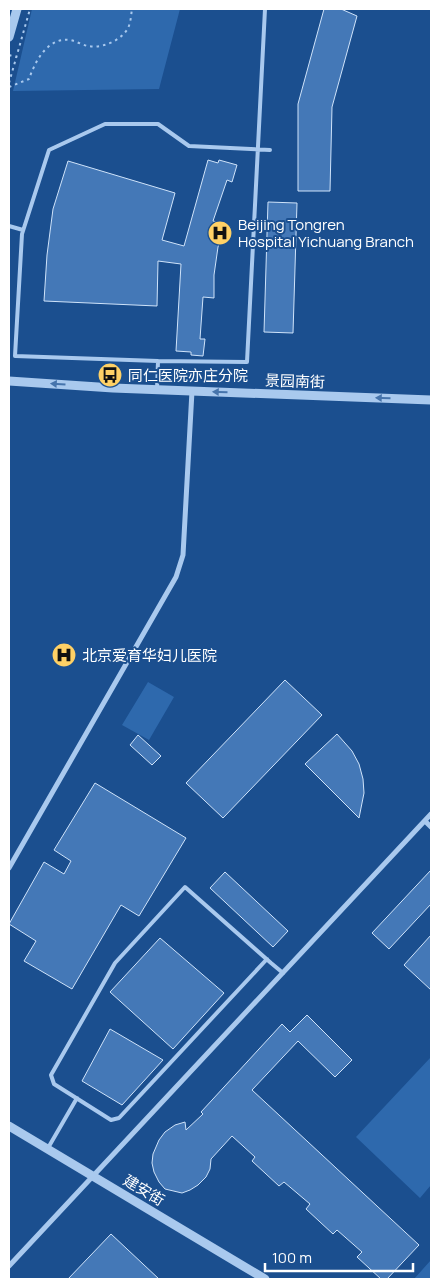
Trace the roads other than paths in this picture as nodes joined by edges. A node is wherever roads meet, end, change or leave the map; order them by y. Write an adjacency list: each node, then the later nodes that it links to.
1 (17, 9): 3 (street)
2 (265, 9): 4 (lane)
3 (9, 37)
4 (258, 149): 5 (lane); 7 (lane); 8 (lane)
5 (270, 150)
6 (9, 226): 7 (lane)
7 (24, 230): 8 (lane)
8 (158, 361): 10 (lane)
9 (9, 381): 10 (street, 景园南街, one-way to 9)
10 (157, 390): 11 (street, 景园南街)
11 (192, 391): 12 (street, 景园南街, one-way to 11); 16 (street)
12 (431, 400)
13 (431, 814): 14 (street)
14 (425, 821): 15 (street); 18 (street)
15 (431, 827)
16 (9, 868)
17 (267, 959): 18 (lane); 19 (lane); 19 (lane)
18 (283, 972): 22 (street)
19 (77, 1098): 21 (lane)
20 (9, 1126): 21 (street, 建安街)
21 (47, 1149): 22 (street, 建安街)
22 (93, 1175): 23 (street); 24 (street, 建安街)
23 (9, 1266)
24 (265, 1279)

